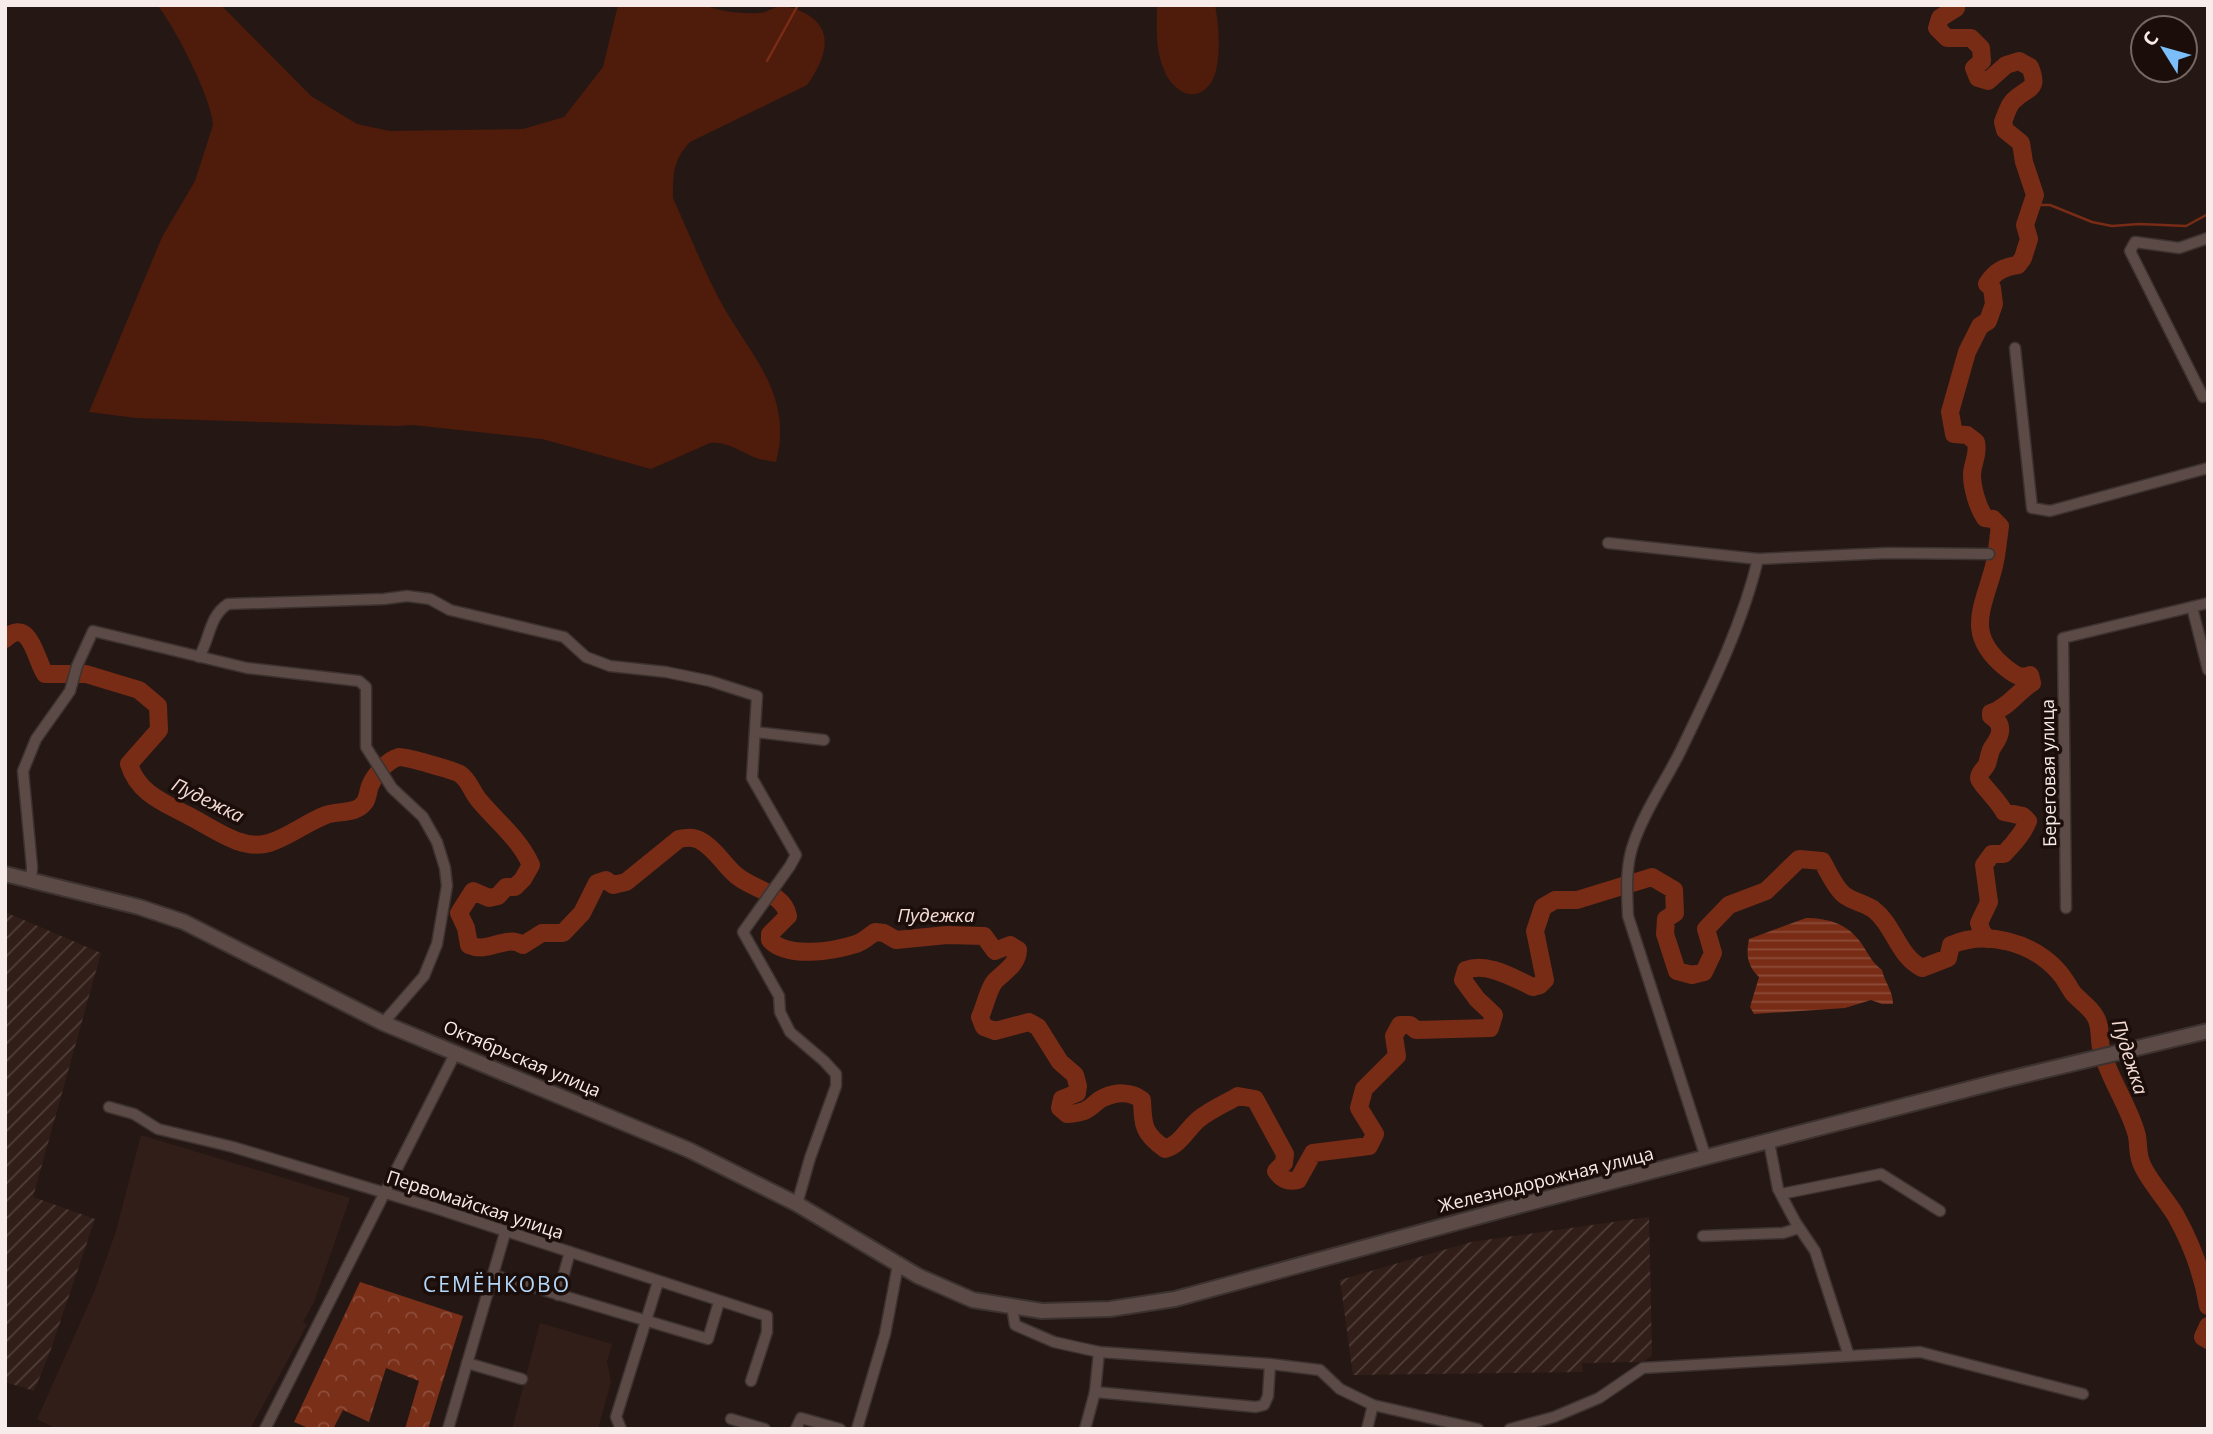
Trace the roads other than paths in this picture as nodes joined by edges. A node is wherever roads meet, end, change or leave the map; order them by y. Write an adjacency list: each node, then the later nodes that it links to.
1 (2208, 238): 3 (street)
2 (2015, 348): 4 (street)
3 (2203, 397)
4 (2208, 468)
5 (1608, 543): 7 (street)
6 (1989, 554): 7 (street)
7 (1758, 559): 22 (street)
8 (2208, 603): 9 (street)
9 (2192, 607): 11 (street); 16 (street, Береговая улица)
10 (199, 657): 12 (street); 15 (street); 17 (street)
11 (2208, 670)
12 (755, 732): 13 (street); 25 (street)
13 (824, 740)
14 (5, 874): 15 (street, Октябрьская улица)
15 (31, 880): 17 (street, Октябрьская улица)
16 (2066, 908)
17 (383, 1023): 19 (street, Октябрьская улица)
18 (2208, 1031): 21 (street, Железнодорожная улица)
19 (456, 1052): 23 (street); 25 (street, Октябрьская улица)
20 (109, 1107): 23 (street, Первомайская улица)
21 (1769, 1142): 22 (street, Железнодорожная улица); 24 (street)
22 (1706, 1158): 36 (street, Железнодорожная улица)
23 (384, 1193): 28 (street, Первомайская улица); 49 (street)
24 (1781, 1194): 26 (street); 27 (street)
25 (797, 1204): 31 (street, Октябрьская улица)
26 (1940, 1211)
27 (1799, 1228): 29 (street); 39 (street)
28 (505, 1233): 30 (street, Первомайская улица); 32 (street)
29 (1703, 1236)
30 (570, 1252): 33 (street, Первомайская улица); 34 (street)
31 (898, 1265): 36 (street, Октябрьская улица); 55 (street)
32 (493, 1275): 34 (street); 40 (street)
33 (658, 1282): 35 (street, Первомайская улица); 37 (street)
34 (558, 1295): 37 (street)
35 (719, 1302): 37 (street); 43 (street, Первомайская улица)
36 (1012, 1307): 38 (street)
37 (647, 1321): 51 (street)
38 (1099, 1352): 41 (street); 44 (street)
39 (1849, 1356): 45 (street); 47 (street)
40 (467, 1363): 42 (street); 50 (street)
41 (1270, 1364): 44 (street); 46 (street)
42 (522, 1379)
43 (751, 1381)
44 (1095, 1392): 56 (street)
45 (2082, 1394)
46 (1373, 1405): 57 (street); 58 (street)
47 (1554, 1417): 59 (street); 60 (street)
48 (730, 1419): 52 (street)
49 (265, 1429)
50 (448, 1429)
51 (621, 1429)
52 (765, 1429)
53 (796, 1429): 54 (street)
54 (840, 1429)
55 (857, 1429)
56 (1085, 1429)
57 (1367, 1429)
58 (1478, 1429)
59 (1510, 1429)
60 (1550, 1429)

